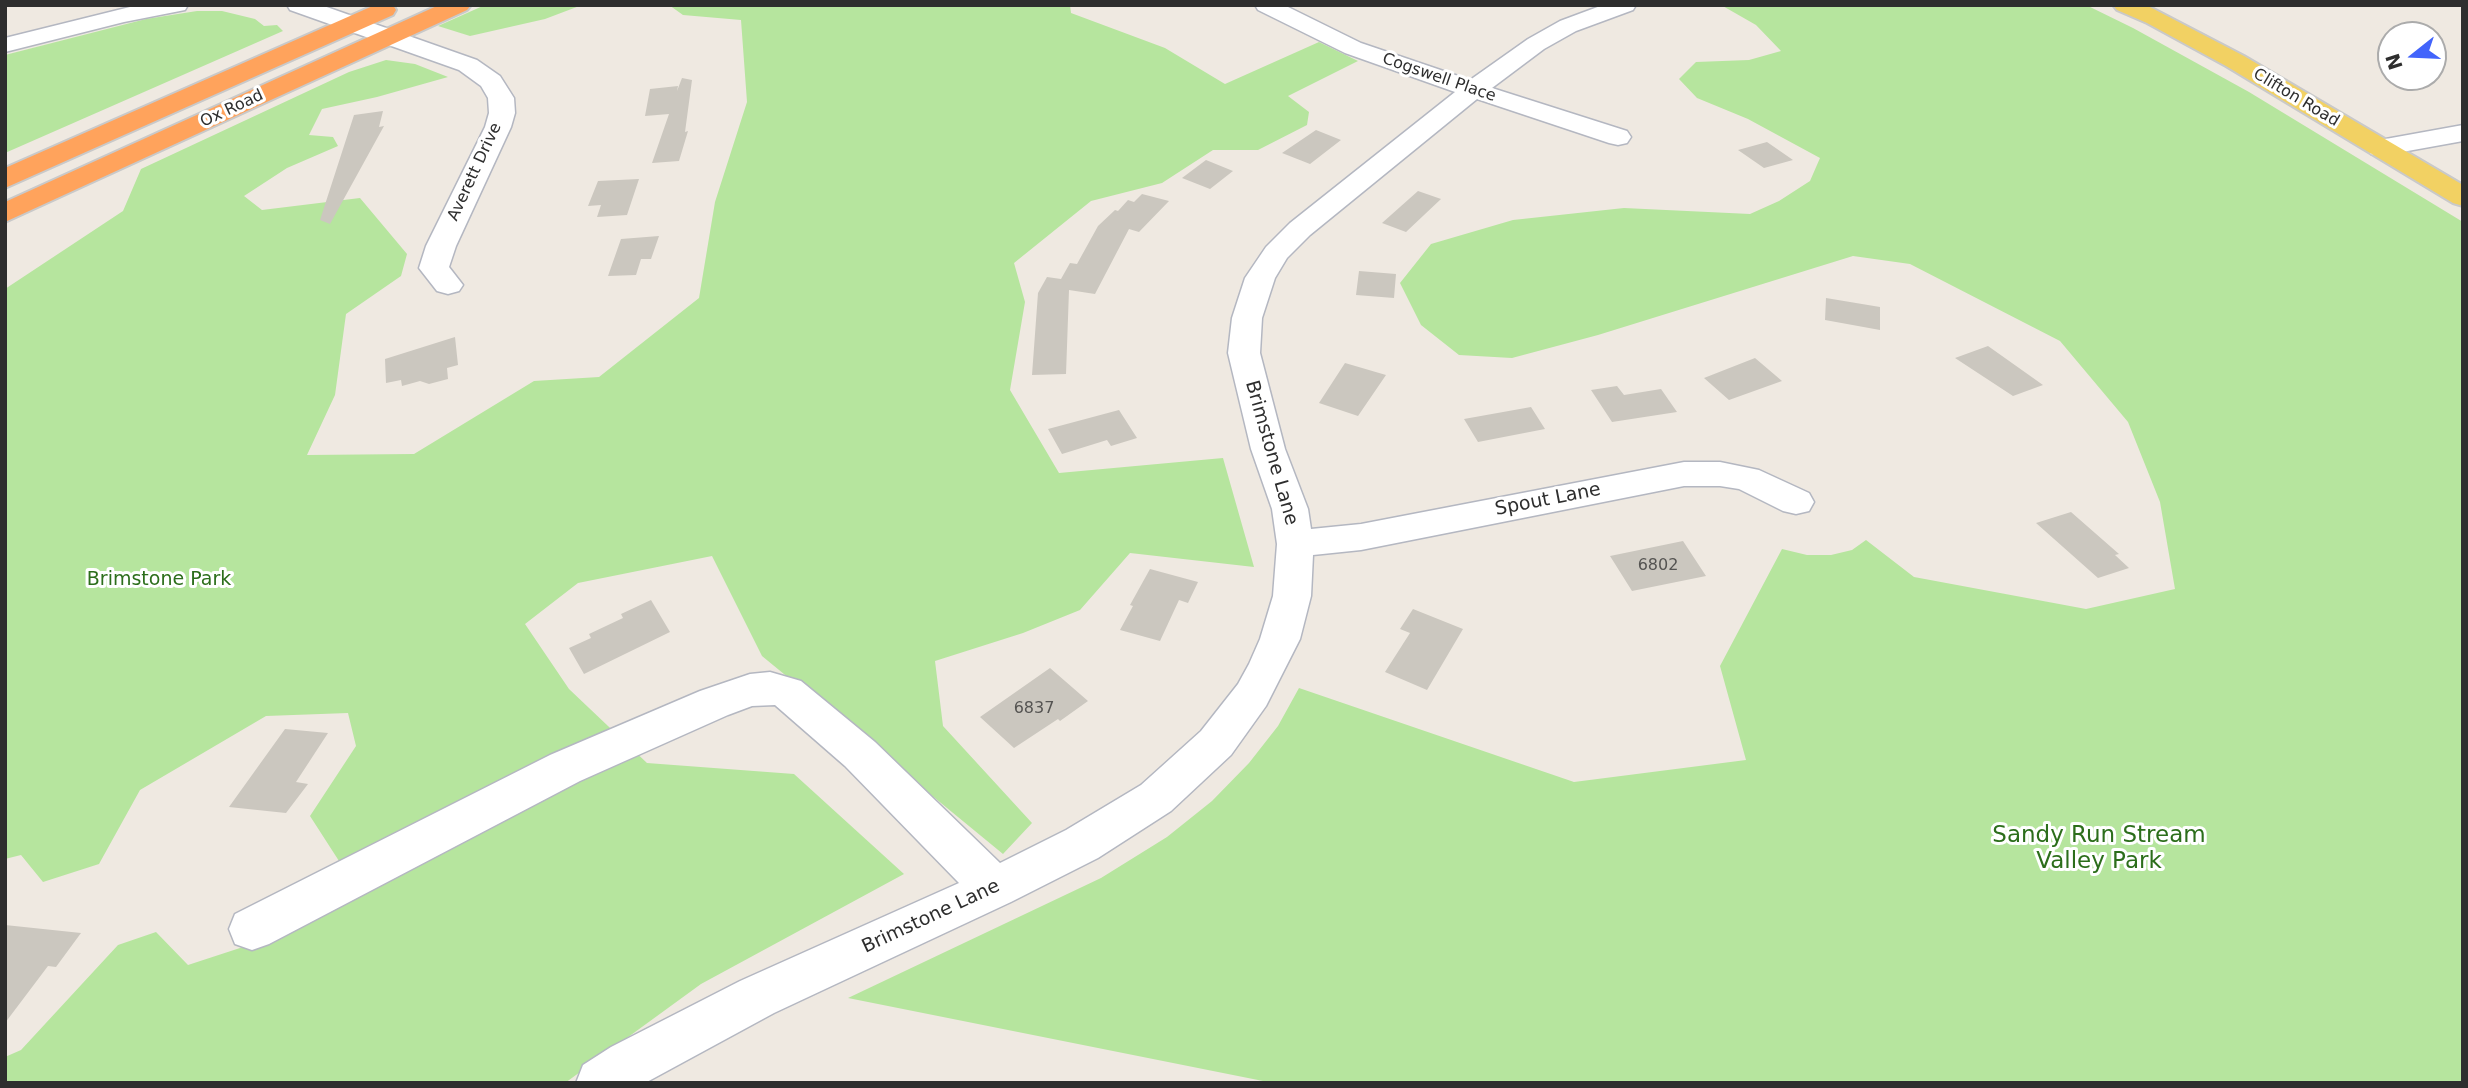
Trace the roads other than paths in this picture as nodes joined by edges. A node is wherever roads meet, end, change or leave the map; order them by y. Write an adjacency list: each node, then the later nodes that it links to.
1 (177, 5): 8 (street)
2 (298, 5): 9 (street)
3 (396, 5): 9 (highway, Ox Road)
4 (458, 5): 10 (highway, Ox Road)
5 (1266, 5): 12 (street, Cogswell Place)
6 (1625, 5): 12 (street, Brimstone Lane)
7 (2125, 5): 15 (main road, Clifton Road)
8 (77, 16): 11 (street)
9 (355, 24): 10 (street); 16 (highway, Ox Road)
10 (391, 36): 18 (highway, Ox Road); 19 (street, Averett Drive)
11 (5, 45)
12 (1474, 89): 14 (street, Cogswell Place); 21 (street, Brimstone Lane)
13 (2463, 133): 15 (street)
14 (1618, 137)
15 (2380, 148): 17 (main road, Clifton Road)
16 (5, 179)
17 (2463, 197)
18 (5, 213)
19 (448, 285)
20 (1796, 502): 21 (street, Spout Lane)
21 (1295, 544): 22 (street, Brimstone Lane)
22 (995, 888): 23 (street); 24 (street, Brimstone Lane)
23 (252, 929)
24 (613, 1079)

